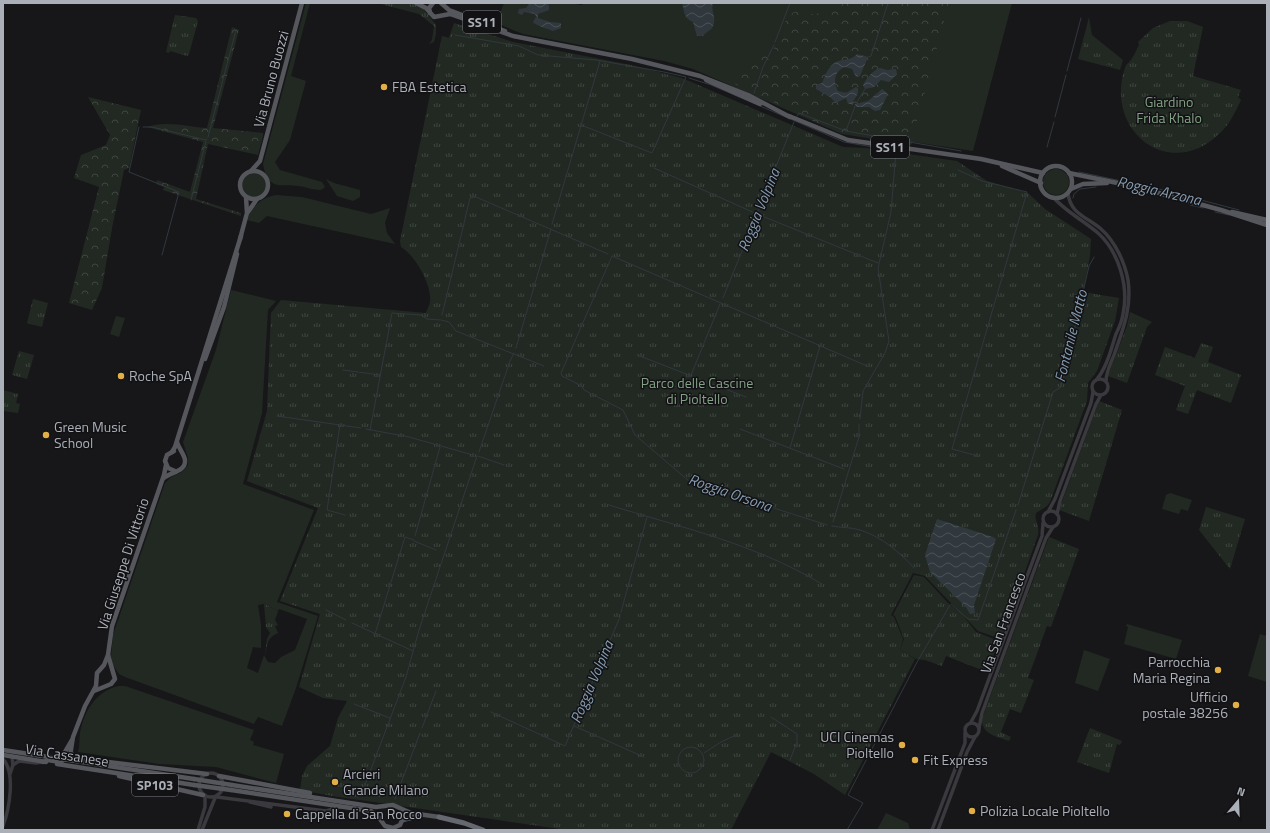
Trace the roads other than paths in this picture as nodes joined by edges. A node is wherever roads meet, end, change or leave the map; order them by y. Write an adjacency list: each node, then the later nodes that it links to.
1 (302, 3): 8 (main road, Via Bruno Buozzi)
2 (416, 3): 5 (main road)
3 (432, 3): 5 (main road)
4 (442, 4): 6 (main road, SS11); 7 (main road, SS11)
5 (430, 13): 6 (main road, SS11)
6 (443, 14): 7 (main road, SS11)
7 (522, 38): 9 (main road, SS11)
8 (260, 161): 10 (main road, Via Bruno Buozzi); 13 (main road, Via Bruno Buozzi)
9 (993, 162): 11 (main road, SS11); 14 (main road, SS11)
10 (251, 172): 13 (main road); 17 (main road)
11 (1044, 173): 12 (main road, SS11); 14 (main road)
12 (1069, 173): 15 (main road, SS11); 16 (main road)
13 (263, 174): 19 (main road)
14 (1041, 183): 18 (main road, SS11)
15 (1118, 183): 16 (main road, SS11); 20 (main road, SS11)
16 (1069, 191): 18 (main road, SS11); 25 (street)
17 (246, 197): 19 (main road); 21 (main road)
18 (1053, 197): 24 (street)
19 (257, 199): 21 (main road)
20 (1221, 210): 22 (main road, SS11); 23 (main road, SS11)
21 (247, 213): 28 (main road)
22 (1267, 220)
23 (1267, 225)
24 (1097, 379): 25 (street); 26 (street)
25 (1106, 381): 27 (street)
26 (1093, 392): 27 (street); 34 (street)
27 (1102, 395): 35 (street)
28 (177, 436): 29 (main road); 30 (main road)
29 (172, 452): 30 (main road); 31 (main road)
30 (181, 453): 32 (main road)
31 (166, 465): 32 (main road); 33 (main road, Via Giuseppe Di Vittorio)
32 (175, 471): 33 (main road)
33 (162, 481): 38 (main road, Via Giuseppe Di Vittorio)
34 (1048, 512): 35 (street); 36 (street)
35 (1057, 514): 37 (street)
36 (1043, 523): 37 (street); 44 (street, Via San Francesco)
37 (1053, 527): 45 (street, Via San Francesco)
38 (108, 656): 39 (main road, Via Giuseppe Di Vittorio); 40 (main road, Via Giuseppe Di Vittorio)
39 (102, 667): 40 (main road); 41 (main road, Via Giuseppe Di Vittorio)
40 (112, 669): 42 (main road, Via Giuseppe Di Vittorio)
41 (97, 681): 42 (main road); 43 (main road, Via Giuseppe Di Vittorio)
42 (104, 685): 43 (main road, Via Giuseppe Di Vittorio)
43 (94, 691): 48 (main road, Via Giuseppe Di Vittorio)
44 (971, 722): 45 (street); 46 (street)
45 (979, 728): 47 (street)
46 (965, 733): 47 (street); 78 (street)
47 (975, 736): 79 (street)
48 (74, 737): 50 (main road, Via Giuseppe Di Vittorio); 54 (main road, Via Giuseppe Di Vittorio)
49 (5, 750): 51 (main road, Via Cassanese); 53 (main road)
50 (71, 753): 54 (main road, Via Giuseppe Di Vittorio); 57 (main road)
51 (29, 754): 53 (main road); 54 (main road, Via Cassanese)
52 (3, 756): 53 (main road, Via Cassanese)
53 (12, 757): 56 (main road, Via Cassanese); 58 (street); 60 (street)
54 (64, 758): 56 (main road); 59 (main road, Via Cassanese / SP103); 61 (main road)
55 (3, 759): 58 (street)
56 (43, 762): 60 (street); 61 (main road, Via Cassanese)
57 (103, 762): 59 (main road); 63 (main road)
58 (7, 764): 65 (street)
59 (95, 764): 69 (main road, Via Cassanese / SP103, bridge)
60 (13, 765): 65 (street)
61 (71, 766): 62 (main road, Via Cassanese / SP103)
62 (108, 772): 66 (main road, SP103); 71 (main road, Via Cassanese / SP103, bridge)
63 (207, 774): 64 (street); 66 (street)
64 (219, 776): 67 (street); 69 (main road)
65 (10, 777): 74 (street)
66 (204, 796): 67 (street); 75 (street)
67 (216, 797): 68 (street); 76 (street)
68 (232, 798): 70 (street); 71 (street)
69 (328, 799): 72 (main road, SP103)
70 (271, 807)
71 (342, 807): 72 (main road, SP103)
72 (422, 815): 73 (main road)
73 (439, 818): 77 (highway)
74 (3, 826)
75 (198, 830)
76 (202, 830)
77 (483, 830)
78 (932, 830)
79 (938, 830)

